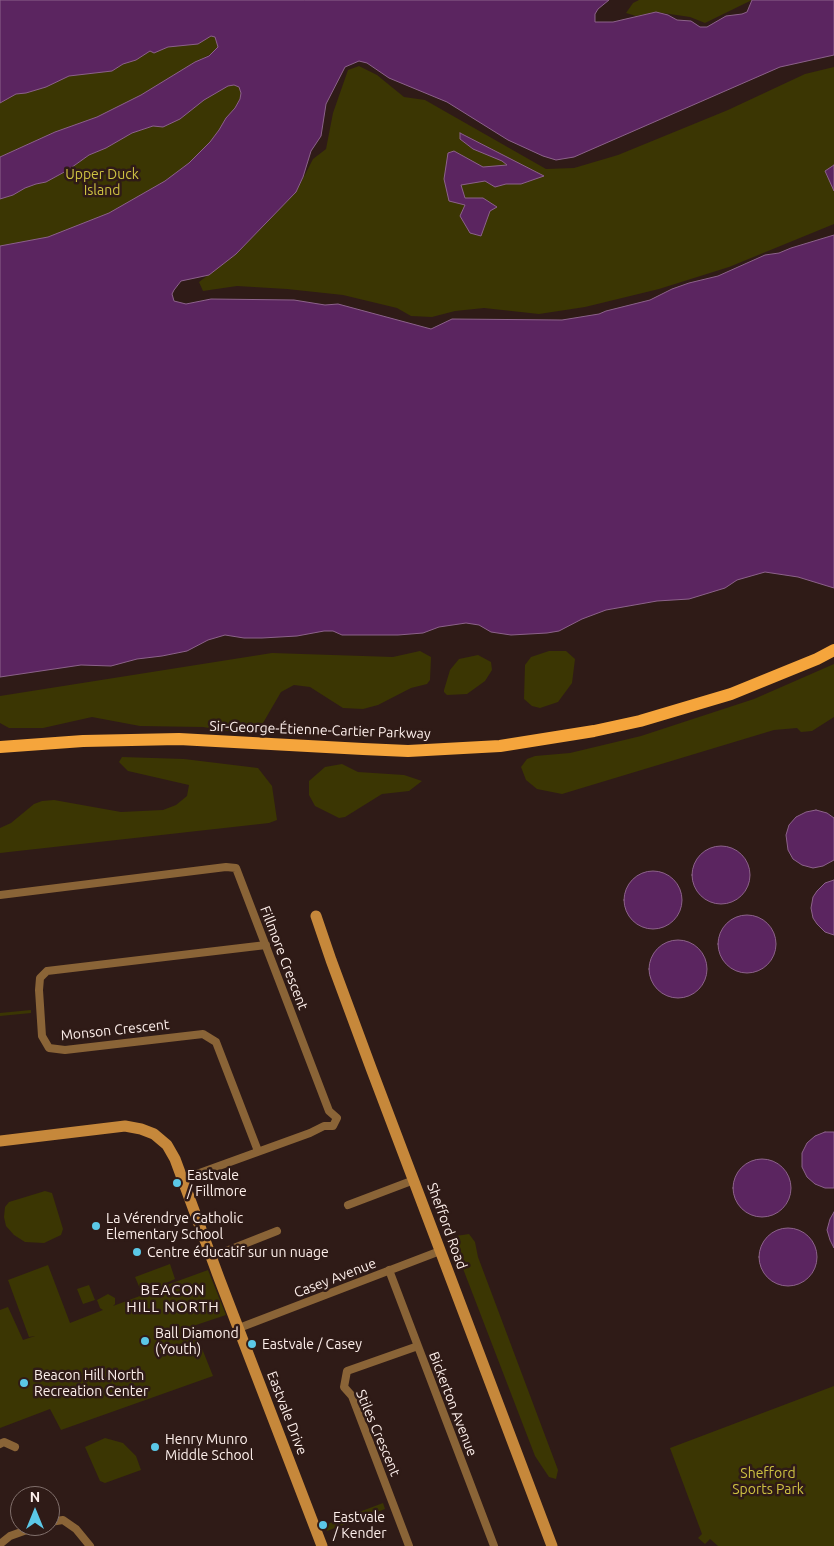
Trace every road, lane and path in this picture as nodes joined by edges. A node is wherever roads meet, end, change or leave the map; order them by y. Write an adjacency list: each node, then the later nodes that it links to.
1 (834, 650): 2 (main road, Sir-George-Étienne-Cartier Parkway)
2 (0, 747)
3 (0, 896): 5 (street, Fillmore Crescent)
4 (316, 916): 9 (street, Shefford Road)
5 (266, 945): 7 (street, Fillmore Crescent); 7 (street, Monson Crescent)
6 (0, 1142): 8 (street, Eastvale Drive)
7 (258, 1151): 8 (street, Fillmore Crescent)
8 (182, 1179): 13 (street, Eastvale Drive)
9 (414, 1180): 10 (street); 12 (street, Shefford Road)
10 (348, 1205)
11 (277, 1231): 13 (street)
12 (440, 1251): 14 (street, Casey Avenue); 26 (street, Shefford Road)
13 (211, 1257): 15 (street, Eastvale Drive)
14 (389, 1270): 15 (street, Casey Avenue); 16 (street, Bickerton Avenue)
15 (239, 1328): 23 (street, Eastvale Drive)
16 (418, 1346): 24 (street, Stiles Crescent); 25 (street, Bickerton Avenue)
17 (0, 1444): 18 (street)
18 (15, 1447)
19 (60, 1520): 22 (street)
20 (10, 1536): 21 (street)
21 (0, 1544)
22 (90, 1546)
23 (322, 1546)
24 (409, 1546)
25 (494, 1546)
26 (552, 1546)

